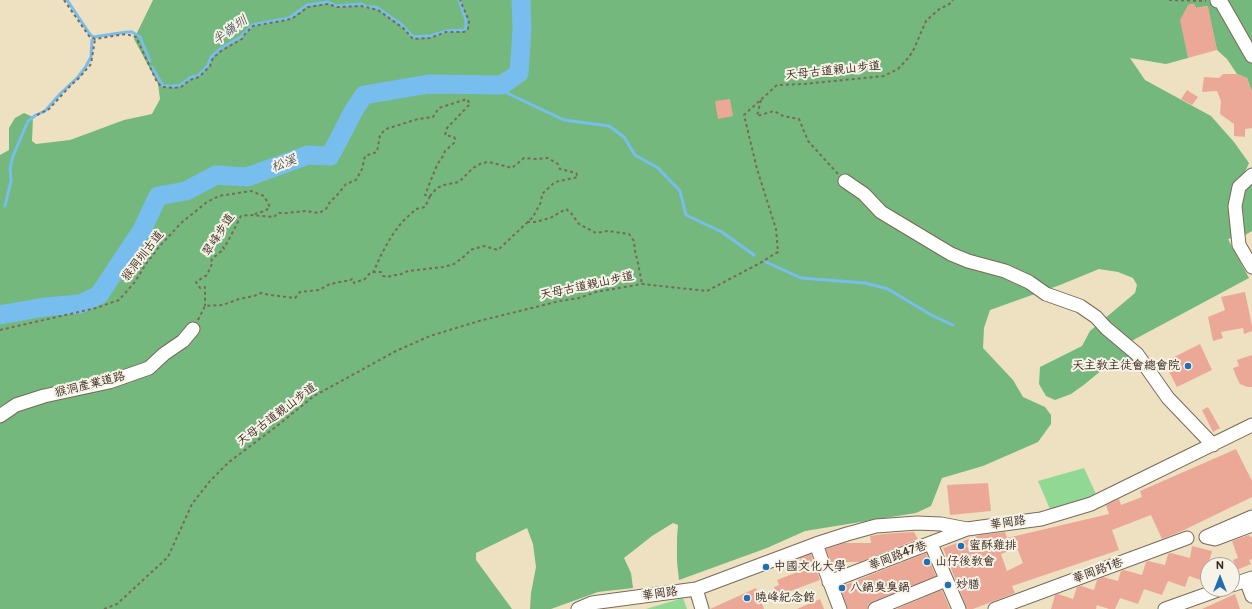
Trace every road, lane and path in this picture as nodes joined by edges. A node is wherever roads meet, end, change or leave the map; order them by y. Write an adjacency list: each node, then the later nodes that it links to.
1 (64, 0): 6 (path)
2 (460, 0): 6 (path)
3 (953, 0): 8 (path, 天母古道親山步道)
4 (1169, 0): 5 (path)
5 (1217, 1): 7 (street)
6 (96, 39): 9 (path)
7 (1252, 56)
8 (762, 99): 11 (path); 17 (path, 天母古道親山步道)
9 (37, 115)
10 (1252, 175): 15 (street)
11 (845, 181): 23 (street)
12 (430, 196): 13 (path, 翠峰步道); 14 (path); 16 (path)
13 (254, 215): 18 (path, 翠峰步道); 20 (path, 猴洞圳古道)
14 (527, 222): 16 (path); 17 (path)
15 (1252, 267)
16 (372, 273): 18 (path)
17 (642, 284): 38 (path, 天母古道親山步道)
18 (205, 306): 19 (path)
19 (193, 329): 21 (street, 猴洞產業道路)
20 (0, 330)
21 (0, 416)
22 (1252, 425): 23 (street, 華岡路)
23 (1213, 445): 26 (street, 華岡路)
24 (1252, 517): 25 (street)
25 (1252, 526)
26 (967, 529): 28 (street, 華岡路); 29 (street, 華岡路47巷)
27 (1187, 538): 36 (street, 華岡路1巷)
28 (816, 544): 32 (street); 33 (street, 華岡路)
29 (931, 544): 31 (street); 32 (street, 華岡路47巷)
30 (1249, 579): 35 (street)
31 (946, 580): 41 (street); 42 (street)
32 (829, 582): 40 (street)
33 (696, 589): 37 (street, 華岡路); 39 (street)
34 (1200, 596): 44 (street)
35 (1252, 596)
36 (1010, 606): 43 (street, 華岡路1巷)
37 (582, 608)
38 (104, 609)
39 (702, 609)
40 (840, 609)
41 (875, 609)
42 (959, 609)
43 (995, 609)
44 (1165, 609)

